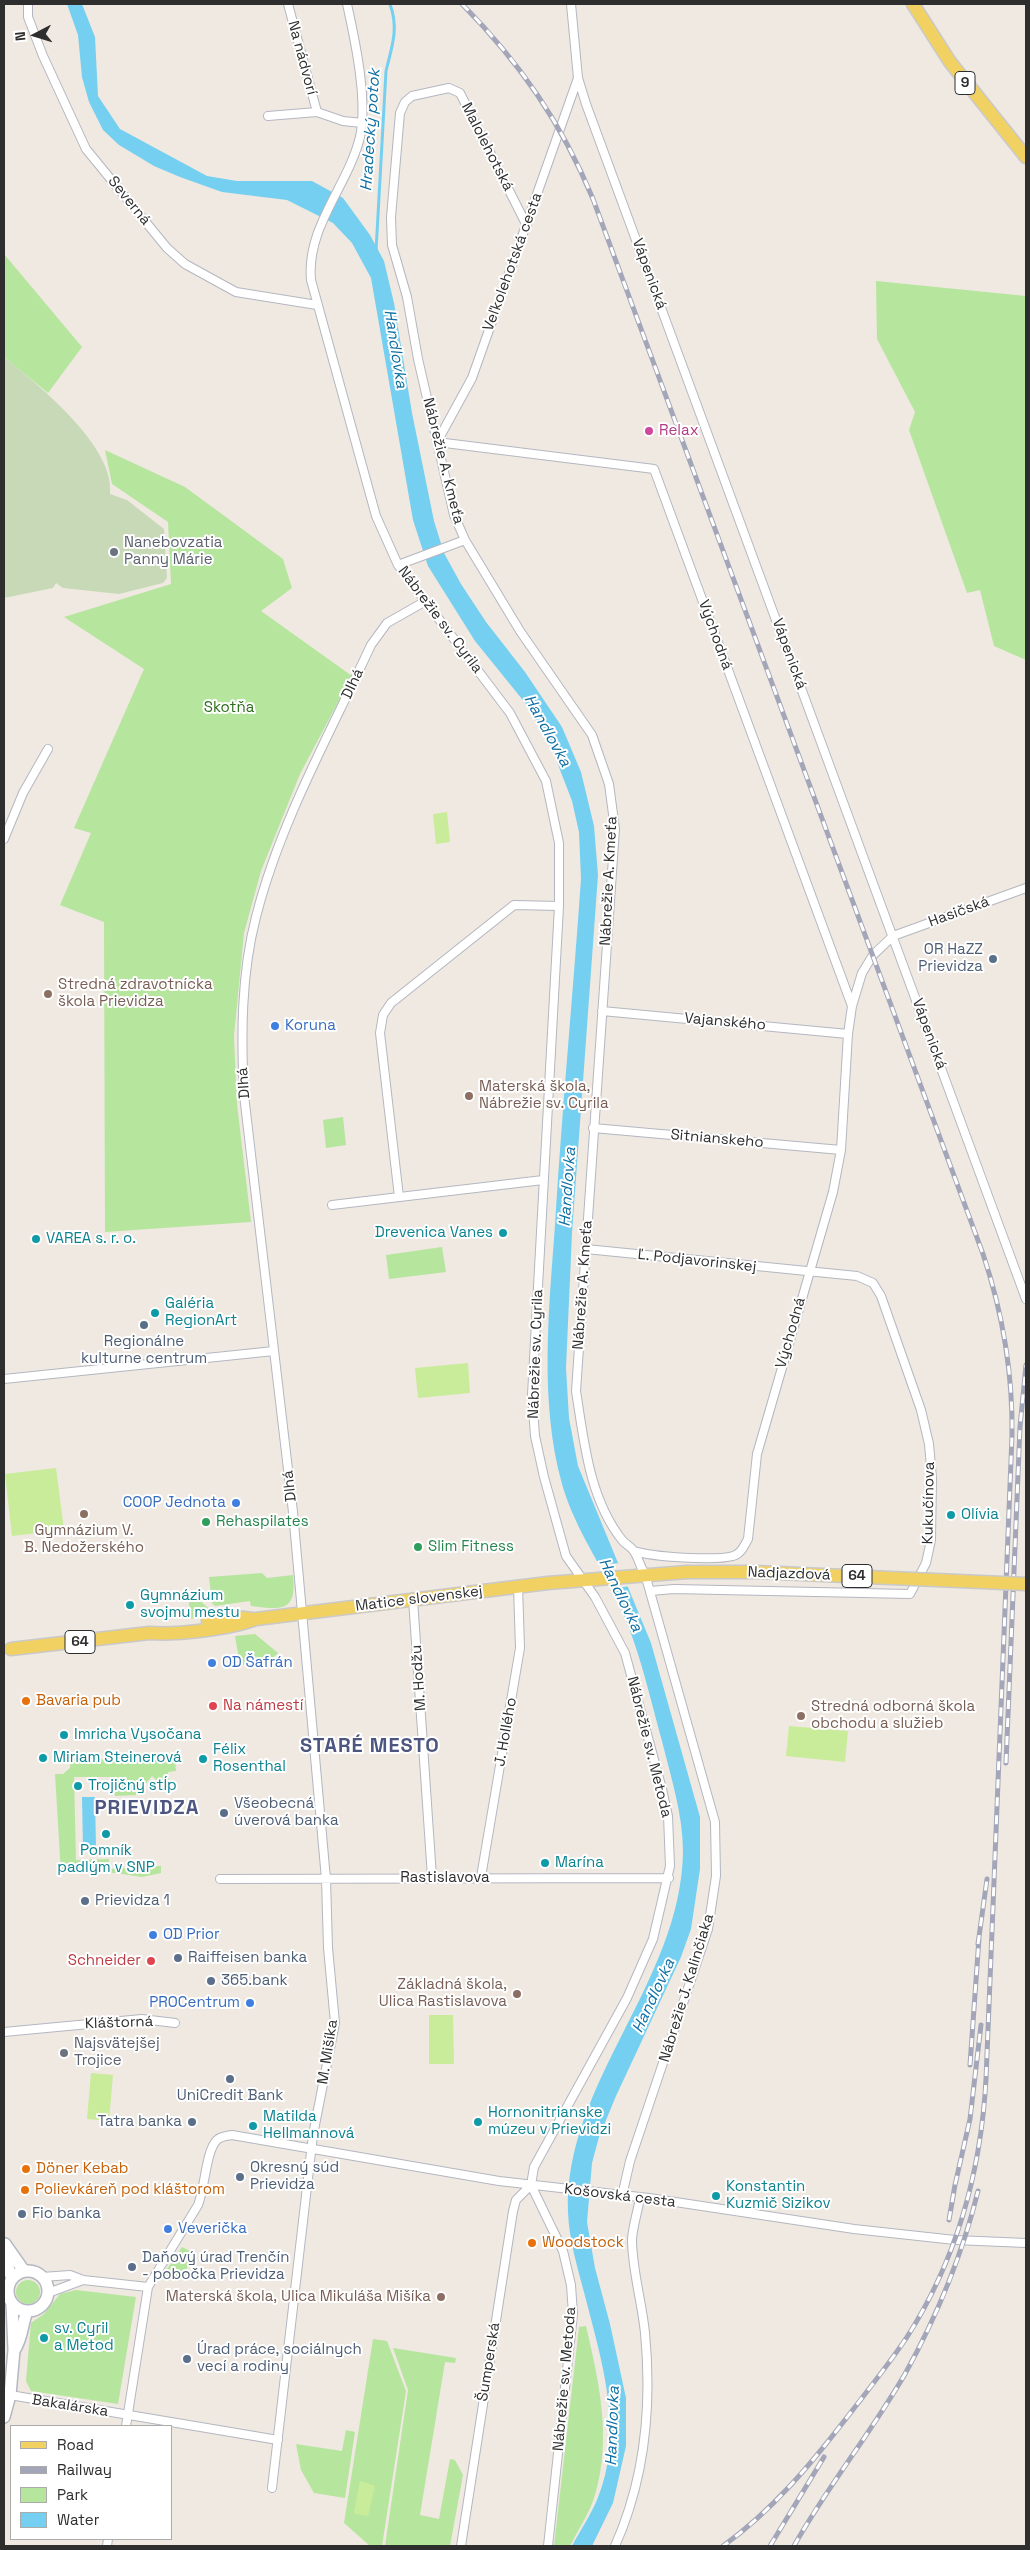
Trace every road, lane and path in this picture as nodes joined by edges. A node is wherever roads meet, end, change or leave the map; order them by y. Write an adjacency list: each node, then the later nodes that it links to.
1 (28, 4): 13 (street, Severná)
2 (288, 4): 8 (street, Na nádvorí)
3 (347, 4): 10 (street, Nábrežie sv. Cyrila)
4 (571, 4): 6 (street, Vápenická)
5 (913, 4): 11 (main road, 9)
6 (578, 78): 12 (street, Veľkolehotská cesta); 22 (street, Vápenická)
7 (405, 102): 12 (street, Malolehotská); 14 (street, Nábrežie A. Kmeťa)
8 (317, 112): 9 (street, Na nádvorí); 10 (street, Na nádvorí)
9 (268, 116)
10 (362, 123): 13 (street, Nábrežie sv. Cyrila)
11 (1026, 157)
12 (527, 226): 14 (street, Veľkolehotská cesta)
13 (317, 306): 16 (street, Nábrežie sv. Cyrila)
14 (437, 442): 15 (street, Nábrežie A. Kmeťa); 23 (street, Východná)
15 (465, 540): 16 (street); 24 (street, Nábrežie A. Kmeťa)
16 (398, 565): 17 (street, Nábrežie sv. Cyrila)
17 (424, 602): 21 (street, Nábrežie sv. Cyrila); 34 (street, Dlhá)
18 (48, 749): 19 (street)
19 (4, 839)
20 (1026, 888): 22 (street, Hasičská)
21 (558, 906): 28 (street, Nábrežie sv. Cyrila); 29 (street)
22 (892, 936): 23 (street, Východná); 33 (street, Vápenická)
23 (852, 1006): 25 (street, Východná)
24 (602, 1011): 25 (street, Vajanského); 26 (street, Nábrežie A. Kmeťa)
25 (848, 1034): 27 (street, Východná)
26 (593, 1128): 27 (street, Sitnianskeho); 31 (street, Nábrežie A. Kmeťa)
27 (841, 1150): 32 (street, Východná)
28 (543, 1180): 29 (street); 40 (street, Nábrežie sv. Cyrila)
29 (400, 1197): 30 (street)
30 (332, 1205)
31 (586, 1249): 32 (street, Ľ. Podjavorinskej); 36 (street, Nábrežie A. Kmeťa)
32 (808, 1272): 37 (street, Východná); 43 (street, Kukučínova)
33 (1026, 1300)
34 (274, 1351): 35 (street); 45 (street, Dlhá)
35 (4, 1380)
36 (634, 1551): 37 (street, Východná); 39 (street, Nábrežie A. Kmeťa)
37 (677, 1557): 38 (street)
38 (673, 1572): 39 (main road, Nadjazdová / 64); 41 (main road, Nadjazdová / 64, bridge)
39 (645, 1574): 40 (main road, Nadjazdová / 64); 43 (street, Nábrežie J. Kalinčiaka)
40 (582, 1579): 42 (main road, Matice slovenskej / 64); 49 (street, Nábrežie sv. Metoda)
41 (1026, 1584)
42 (518, 1586): 44 (main road, Matice slovenskej / 64); 48 (street, J. Hollého)
43 (650, 1591): 56 (street, Nábrežie J. Kalinčiaka)
44 (413, 1599): 45 (main road, Matice slovenskej / 64); 47 (street, M. Hodžu)
45 (301, 1613): 46 (main road, Matice slovenskej / 64); 51 (street, M. Mišíka)
46 (11, 1649)
47 (432, 1877): 48 (street, Rastislavova); 51 (street, Rastislavova)
48 (481, 1877): 49 (street, Rastislavova)
49 (669, 1878): 55 (street, Nábrežie sv. Metoda)
50 (220, 1879): 51 (street, Rastislavova)
51 (326, 1879): 54 (street, M. Mišíka)
52 (175, 2024): 53 (street, Kláštorná)
53 (4, 2032)
54 (312, 2149): 55 (street, Košovská cesta); 64 (street, Košovská cesta); 73 (street, M. Mišíka)
55 (531, 2185): 56 (street, Košovská cesta); 75 (street, Šumperská); 76 (street, Nábrežie sv. Metoda)
56 (622, 2196): 57 (street, Košovská cesta)
57 (640, 2197): 58 (street, Košovská cesta); 77 (street)
58 (1026, 2243)
59 (4, 2246): 60 (street); 62 (street)
60 (24, 2272): 61 (street); 62 (street)
61 (42, 2277): 63 (street); 65 (street)
62 (12, 2279): 66 (street)
63 (83, 2280): 64 (street); 65 (street)
64 (148, 2287): 70 (street)
65 (48, 2293): 67 (street)
66 (12, 2304): 67 (street); 68 (street)
67 (27, 2312): 68 (street)
68 (14, 2350): 69 (street)
69 (10, 2395): 70 (street, Bakalárska); 71 (street)
70 (128, 2415): 72 (street); 73 (street, Bakalárska)
71 (4, 2417)
72 (126, 2425)
73 (278, 2440): 74 (street, M. Mišíka)
74 (272, 2488)
75 (461, 2546)
76 (548, 2546)
77 (615, 2546)

